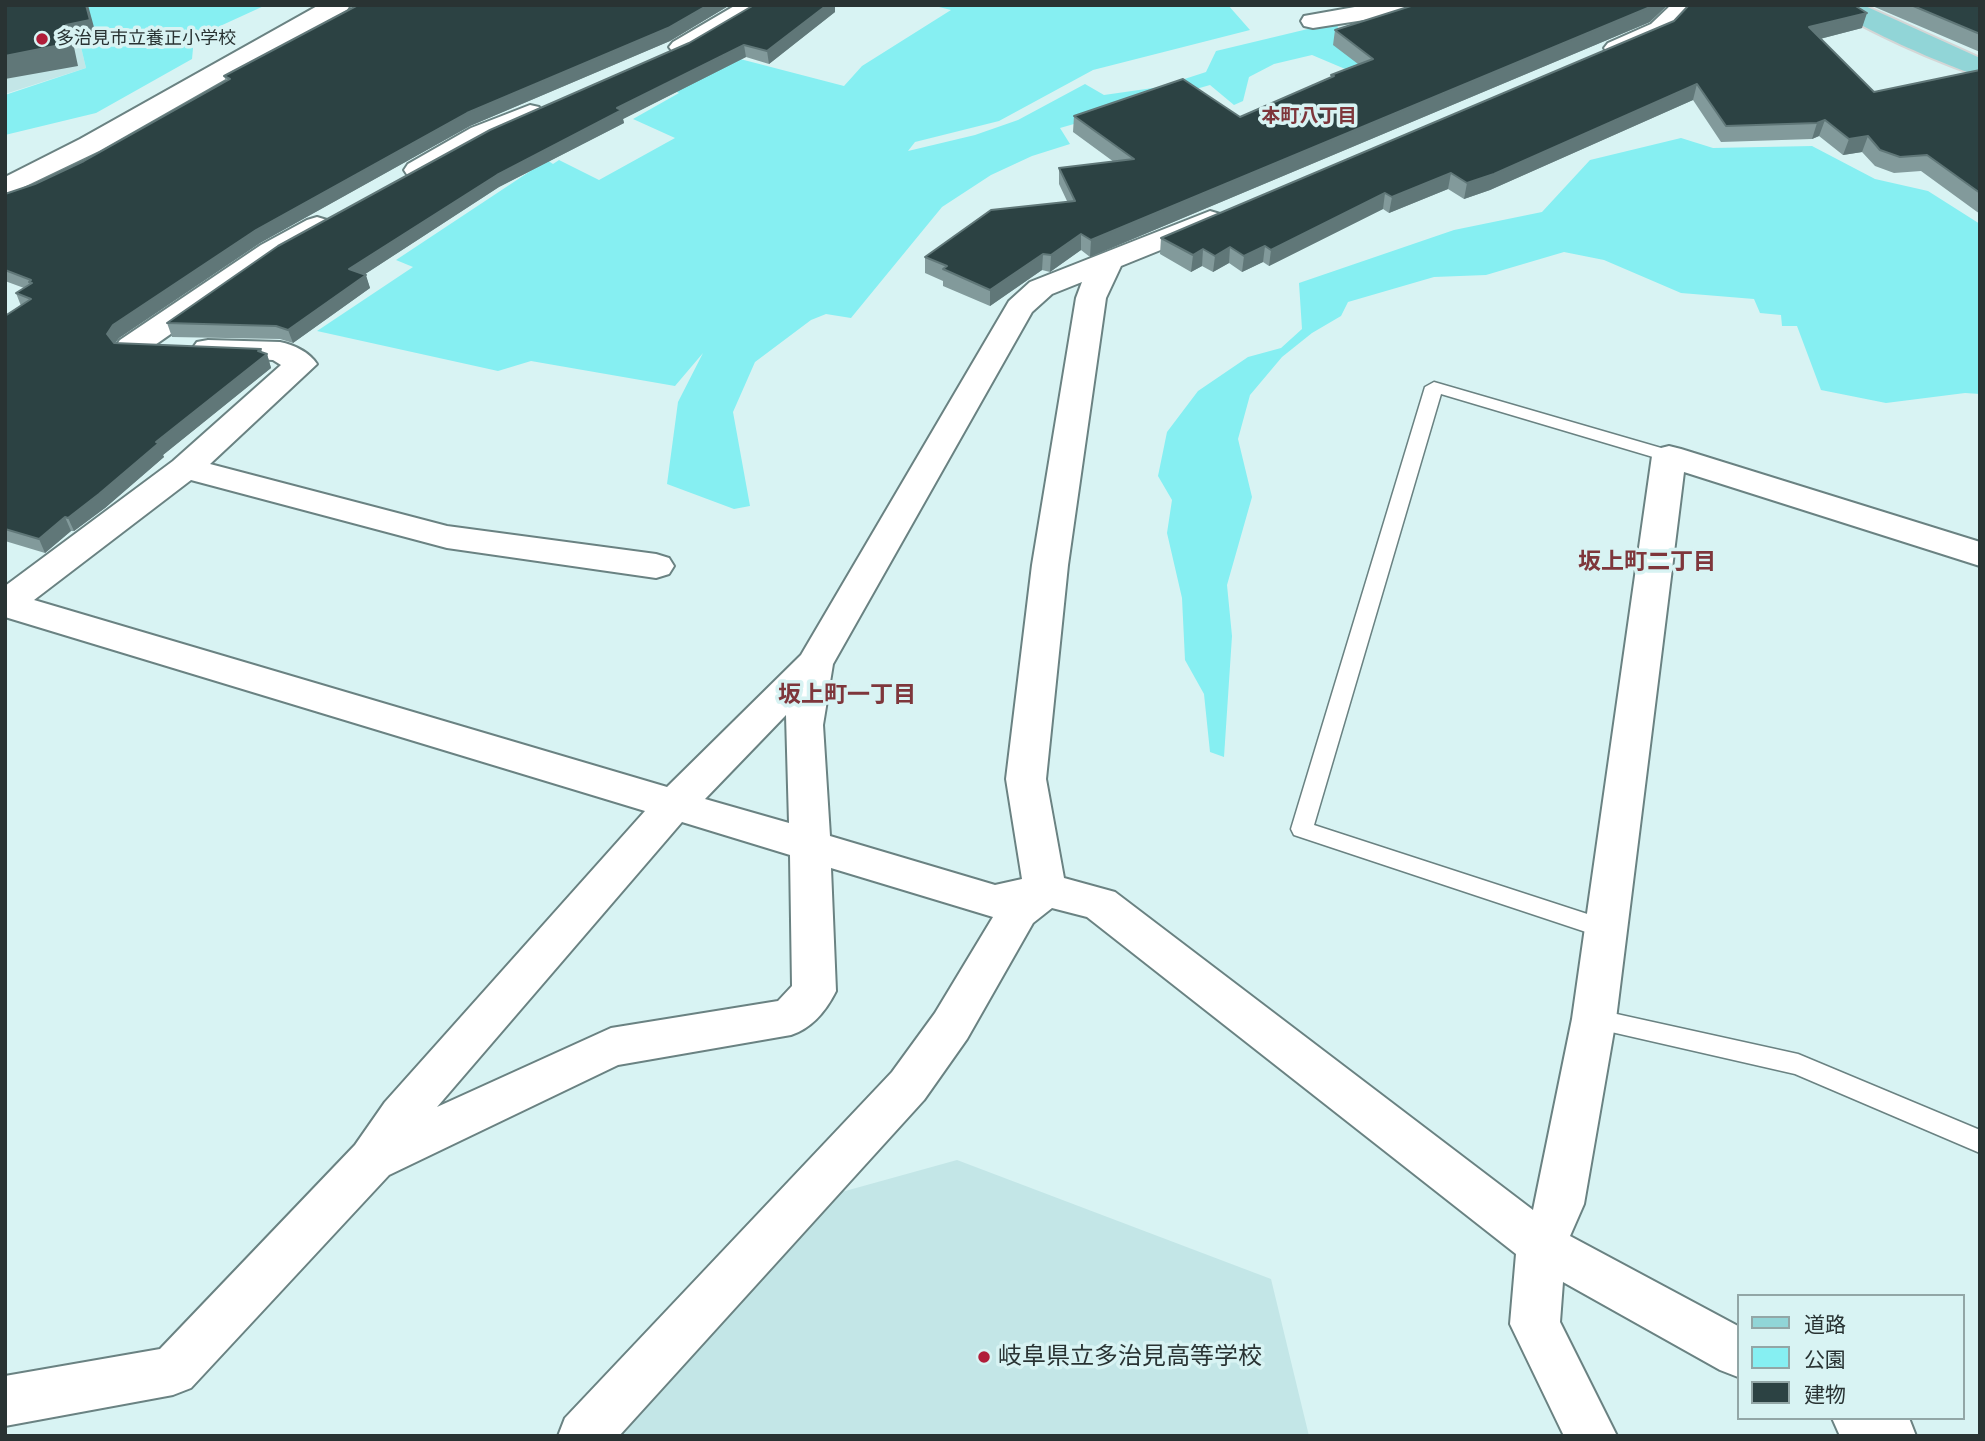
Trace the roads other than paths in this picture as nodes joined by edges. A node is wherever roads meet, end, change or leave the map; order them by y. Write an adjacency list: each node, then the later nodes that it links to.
1 (338, 5): 12 (street)
2 (754, 5): 8 (street)
3 (1415, 5): 6 (street)
4 (1685, 5): 7 (street)
5 (1844, 5): 9 (main road)
6 (1313, 21)
7 (1591, 58)
8 (655, 59)
9 (1980, 68)
10 (556, 102): 11 (street)
11 (398, 181)
12 (5, 188)
13 (1236, 209): 15 (street)
14 (340, 214): 17 (street)
15 (1109, 262): 21 (street); 24 (street)
16 (1669, 456): 18 (street); 25 (street); 25 (lane)
17 (185, 468): 19 (street); 20 (street)
18 (1980, 554)
19 (656, 566)
20 (5, 604): 22 (street)
21 (814, 664): 22 (street); 23 (street)
22 (674, 805): 23 (street); 28 (street)
23 (810, 846): 24 (street); 28 (street)
24 (1045, 890): 29 (street); 33 (street)
25 (1606, 930): 26 (street)
26 (1594, 1019): 27 (lane); 29 (street)
27 (1980, 1142)
28 (372, 1160): 31 (street)
29 (1541, 1245): 30 (street); 34 (street)
30 (1736, 1352)
31 (5, 1401)
32 (1862, 1420): 35 (street)
33 (584, 1436)
34 (1591, 1436)
35 (1890, 1436)

